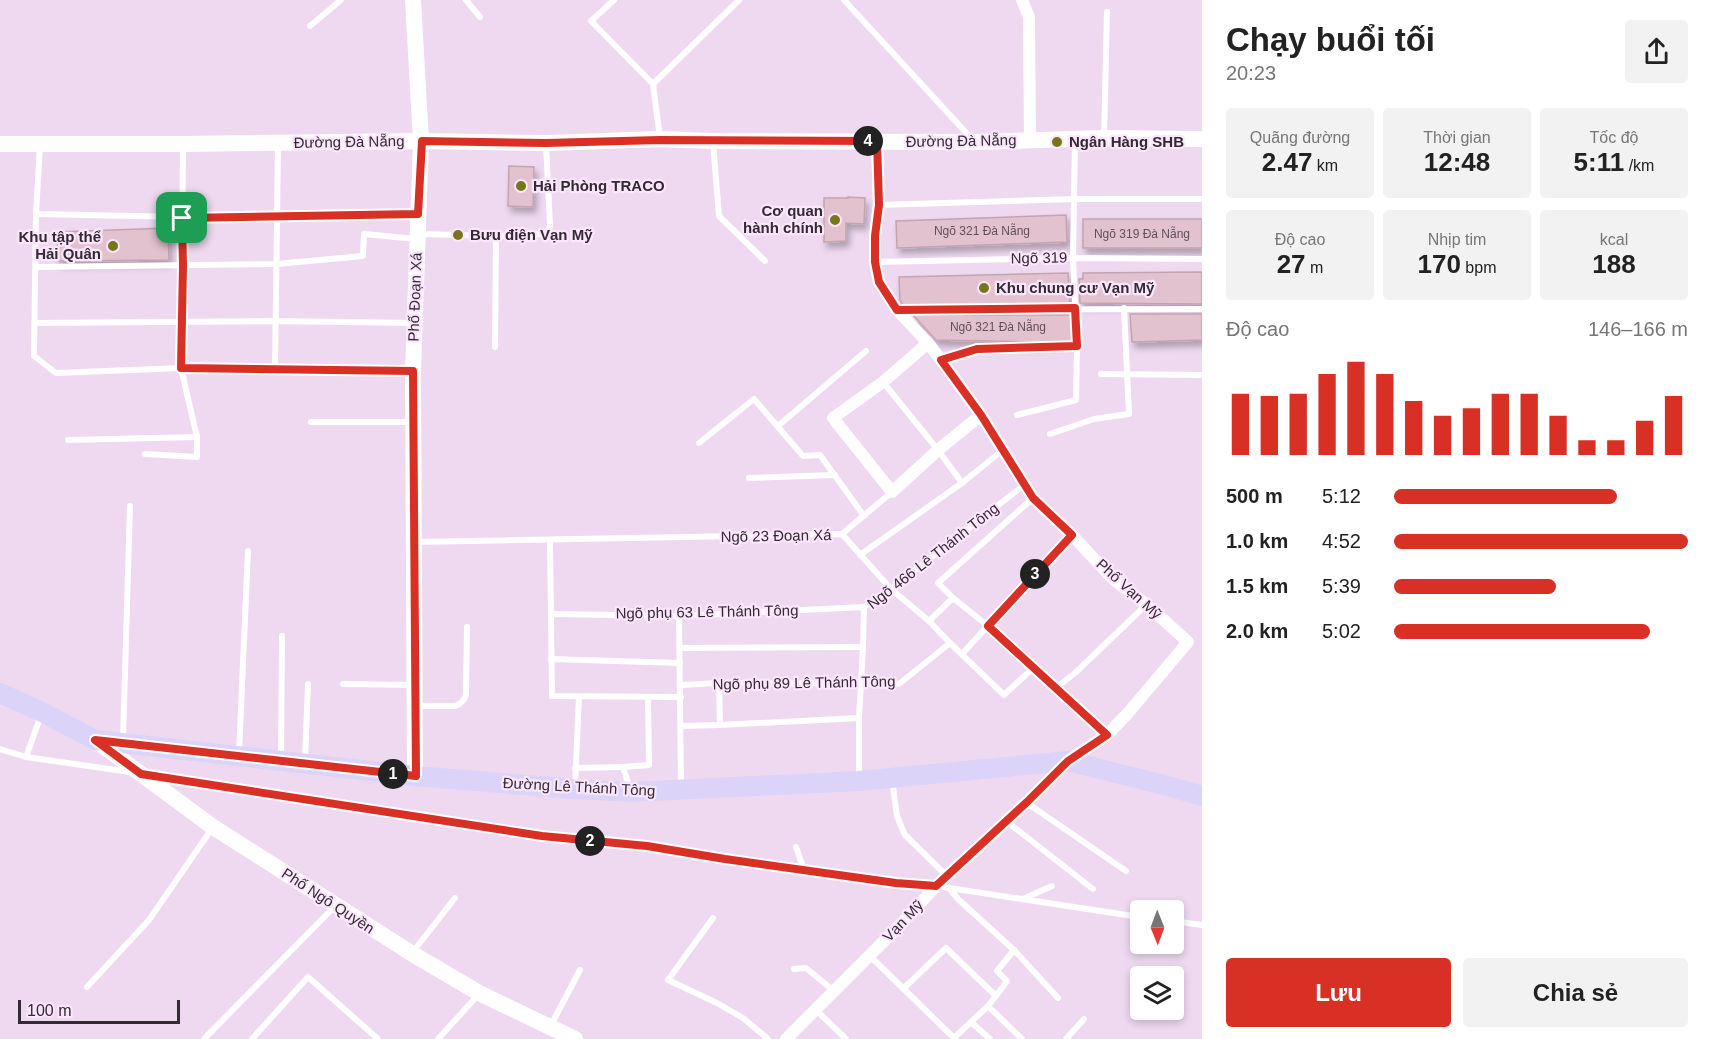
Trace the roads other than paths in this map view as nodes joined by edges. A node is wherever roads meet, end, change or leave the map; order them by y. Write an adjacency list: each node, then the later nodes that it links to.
1 (341, 0): 10 (lane)
2 (413, 0): 17 (main road, Phố Đoạn Xá)
3 (466, 0): 9 (lane)
4 (614, 0): 11 (lane)
5 (739, 0): 11 (lane)
6 (844, 0): 20 (lane)
7 (1023, 0): 15 (street)
8 (1107, 12): 12 (lane)
9 (480, 17)
10 (310, 26)
11 (653, 84): 14 (lane)
12 (1104, 138): 13 (main road, Đường Đà Nẵng); 16 (main road, Đường Đà Nẵng)
13 (1202, 139)
14 (660, 140): 18 (main road, Đường Đà Nẵng); 22 (main road, Đường Đà Nẵng)
15 (1030, 140): 16 (main road, Đường Đà Nẵng); 20 (main road, Đường Đà Nẵng)
16 (1075, 140): 26 (lane)
17 (422, 141): 21 (main road, Đường Đà Nẵng); 22 (main road, Đường Đà Nẵng); 30 (main road, Phố Đoạn Xá)
18 (713, 141): 19 (main road, Đường Đà Nẵng); 37 (lane)
19 (877, 141): 20 (main road, Đường Đà Nẵng); 28 (street, Phố Vạn Mỹ)
20 (974, 142)
21 (278, 143): 24 (main road, Đường Đà Nẵng); 31 (lane)
22 (546, 143): 34 (lane)
23 (0, 144): 25 (main road, Đường Đà Nẵng)
24 (183, 144): 25 (main road, Đường Đà Nẵng); 32 (lane)
25 (40, 145): 29 (lane)
26 (1075, 199): 27 (lane); 28 (lane); 35 (lane)
27 (1202, 199)
28 (879, 205): 38 (street, Phố Vạn Mỹ)
29 (36, 214): 32 (lane); 41 (lane)
30 (418, 214): 31 (lane); 33 (main road, Phố Đoạn Xá)
31 (276, 215): 32 (lane); 39 (lane)
32 (182, 218): 40 (lane)
33 (417, 236): 34 (lane); 39 (lane); 49 (main road, Phố Đoạn Xá)
34 (496, 236): 52 (lane)
35 (1073, 258): 36 (lane, Ngõ 319); 38 (lane, Ngõ 319); 42 (lane)
36 (1202, 259)
37 (765, 261)
38 (875, 262): 45 (street, Phố Vạn Mỹ)
39 (277, 264): 40 (lane); 46 (lane)
40 (183, 266): 41 (lane); 47 (lane)
41 (37, 267): 48 (lane)
42 (1075, 308): 43 (lane); 45 (lane); 51 (lane)
43 (1124, 308): 44 (lane); 59 (lane)
44 (1202, 309)
45 (897, 310): 50 (street, Phố Vạn Mỹ)
46 (274, 321): 47 (lane); 49 (lane); 56 (lane)
47 (181, 322): 48 (lane); 55 (lane)
48 (35, 323): 55 (lane)
49 (414, 323): 57 (main road, Phố Đoạn Xá)
50 (928, 343): 54 (street, Phố Vạn Mỹ); 61 (street)
51 (1077, 346): 54 (lane); 63 (lane)
52 (495, 347)
53 (866, 351): 66 (lane)
54 (941, 360): 62 (street, Phố Vạn Mỹ)
55 (181, 368): 56 (lane); 68 (lane)
56 (274, 370): 57 (lane)
57 (413, 371): 65 (main road, Phố Đoạn Xá)
58 (1101, 374): 59 (lane)
59 (1127, 374): 60 (lane); 67 (lane)
60 (1202, 375)
61 (883, 382): 71 (lane); 78 (street)
62 (981, 415): 71 (street); 72 (street, Phố Vạn Mỹ)
63 (1017, 416)
64 (311, 422): 65 (lane)
65 (414, 422): 85 (main road, Phố Đoạn Xá)
66 (778, 426): 70 (lane); 74 (lane)
67 (1050, 434)
68 (197, 437): 69 (lane); 73 (lane)
69 (68, 440)
70 (699, 443)
71 (938, 450): 76 (lane); 78 (street)
72 (1003, 450): 76 (lane); 77 (street, Phố Vạn Mỹ)
73 (145, 454)
74 (835, 475): 75 (lane); 81 (lane)
75 (749, 478)
76 (962, 483): 87 (lane)
77 (1024, 485): 79 (street, Phố Vạn Mỹ); 88 (lane, Ngõ 466 Lê Thánh Tông)
78 (892, 492): 81 (lane)
79 (1033, 498): 83 (street, Phố Vạn Mỹ); 89 (lane)
80 (130, 506): 123 (lane)
81 (864, 516): 82 (lane)
82 (842, 534): 84 (lane, Ngõ 23 Đoạn Xá); 87 (lane, Ngõ 23 Đoạn Xá)
83 (1072, 535): 90 (street, Phố Vạn Mỹ); 95 (lane)
84 (550, 540): 85 (lane, Ngõ 23 Đoạn Xá); 92 (lane)
85 (413, 542): 109 (main road, Phố Đoạn Xá)
86 (248, 551): 125 (lane)
87 (860, 555): 88 (lane, Ngõ 23 Đoạn Xá)
88 (891, 590): 91 (lane, Ngõ 466 Lê Thánh Tông); 94 (lane, Ngõ 23 Đoạn Xá)
89 (953, 598): 94 (lane); 95 (lane)
90 (1147, 604): 111 (lane); 121 (street, Phố Vạn Mỹ)
91 (864, 607): 93 (lane, Ngõ phụ 63 Lê Thánh Tông); 99 (lane, Ngõ 466 Lê Thánh Tông)
92 (551, 614): 93 (lane, Ngõ phụ 63 Lê Thánh Tông); 102 (lane)
93 (679, 616): 100 (lane)
94 (929, 621): 98 (lane, Ngõ 23 Đoạn Xá)
95 (988, 626): 101 (lane); 104 (lane)
96 (467, 627): 116 (lane)
97 (282, 636): 127 (lane)
98 (950, 643): 101 (lane, Ngõ 23 Đoạn Xá); 106 (lane, Ngõ phụ 89 Lê Thánh Tông)
99 (863, 646): 100 (lane); 106 (lane, Ngõ 466 Lê Thánh Tông)
100 (680, 648): 103 (lane)
101 (962, 654): 104 (lane, Ngõ 23 Đoạn Xá)
102 (551, 660): 103 (lane); 113 (lane)
103 (680, 663): 110 (lane)
104 (1033, 668): 111 (lane)
105 (719, 683): 106 (lane, Ngõ phụ 89 Lê Thánh Tông); 110 (lane, Ngõ phụ 89 Lê Thánh Tông); 119 (lane)
106 (861, 683): 118 (lane, Ngõ 466 Lê Thánh Tông)
107 (308, 684): 129 (lane)
108 (343, 684): 109 (lane)
109 (414, 685): 116 (main road, Phố Đoạn Xá)
110 (681, 685): 115 (lane)
111 (1056, 688): 121 (lane)
112 (0, 693): 117 (main road, Đường Lê Thánh Tông)
113 (579, 697): 114 (lane); 131 (lane)
114 (648, 697): 115 (lane); 130 (lane)
115 (681, 698): 120 (lane)
116 (415, 706): 133 (main road, Phố Đoạn Xá)
117 (42, 712): 122 (main road, Đường Lê Thánh Tông); 126 (lane)
118 (859, 718): 119 (lane); 135 (lane, Ngõ 466 Lê Thánh Tông)
119 (720, 725): 120 (lane)
120 (681, 726): 137 (lane)
121 (1107, 735): 128 (street, Phố Vạn Mỹ)
122 (95, 740): 123 (main road, Đường Lê Thánh Tông); 132 (main road, Phố Ngô Quyền)
123 (123, 743): 125 (main road, Đường Lê Thánh Tông)
124 (0, 749): 126 (lane)
125 (238, 756): 127 (main road, Đường Lê Thánh Tông)
126 (26, 757): 132 (lane)
127 (281, 761): 129 (main road, Đường Lê Thánh Tông)
128 (1068, 761): 134 (main road, Đường Lê Thánh Tông); 139 (main road, Đường Lê Thánh Tông); 140 (street, Phố Vạn Mỹ)
129 (305, 764): 133 (main road, Đường Lê Thánh Tông)
130 (623, 767): 131 (lane); 138 (lane)
131 (575, 768): 136 (lane)
132 (141, 774): 142 (main road, Phố Ngô Quyền); 144 (lane)
133 (416, 776): 136 (main road, Đường Lê Thánh Tông)
134 (892, 778): 135 (main road, Đường Lê Thánh Tông); 146 (lane)
135 (859, 781): 137 (main road, Đường Lê Thánh Tông)
136 (574, 789): 138 (main road, Đường Lê Thánh Tông)
137 (681, 790): 138 (main road, Đường Lê Thánh Tông)
138 (632, 792)
139 (1202, 796)
140 (1027, 802): 141 (street, Phố Vạn Mỹ); 145 (lane)
141 (1006, 821): 146 (street, Phố Vạn Mỹ); 148 (lane)
142 (213, 827): 151 (main road, Phố Ngô Quyền); 161 (lane)
143 (796, 847): 144 (lane)
144 (804, 870): 146 (lane)
145 (1126, 871)
146 (944, 884): 150 (lane); 156 (lane); 158 (street, Vạn Mỹ)
147 (1052, 886): 150 (lane)
148 (1093, 889)
149 (455, 898): 157 (lane)
150 (1021, 899): 152 (lane)
151 (336, 906): 157 (main road, Phố Ngô Quyền); 173 (lane)
152 (1130, 915)
153 (713, 918): 178 (lane)
154 (1184, 923): 155 (lane)
155 (1202, 925)
156 (1014, 950): 165 (lane); 166 (lane)
157 (411, 954): 164 (main road, Phố Ngô Quyền)
158 (869, 955): 162 (lane); 163 (street)
159 (794, 969): 163 (lane)
160 (580, 970): 171 (lane)
161 (87, 987)
162 (903, 989): 165 (lane); 172 (lane)
163 (834, 991): 168 (street)
164 (479, 993): 171 (main road, Phố Ngô Quyền); 176 (lane)
165 (996, 996): 167 (lane)
166 (1058, 998)
167 (988, 1006): 170 (lane); 182 (lane)
168 (815, 1009): 179 (street); 180 (lane)
169 (1083, 1019): 183 (lane)
170 (971, 1022): 172 (lane); 181 (lane)
171 (550, 1028): 177 (main road, Phố Ngô Quyền)
172 (953, 1038)
173 (204, 1039)
174 (252, 1039): 175 (lane)
175 (378, 1039)
176 (438, 1039)
177 (575, 1039)
178 (768, 1039)
179 (786, 1039)
180 (846, 1039)
181 (990, 1039)
182 (1022, 1039)
183 (1066, 1039)

